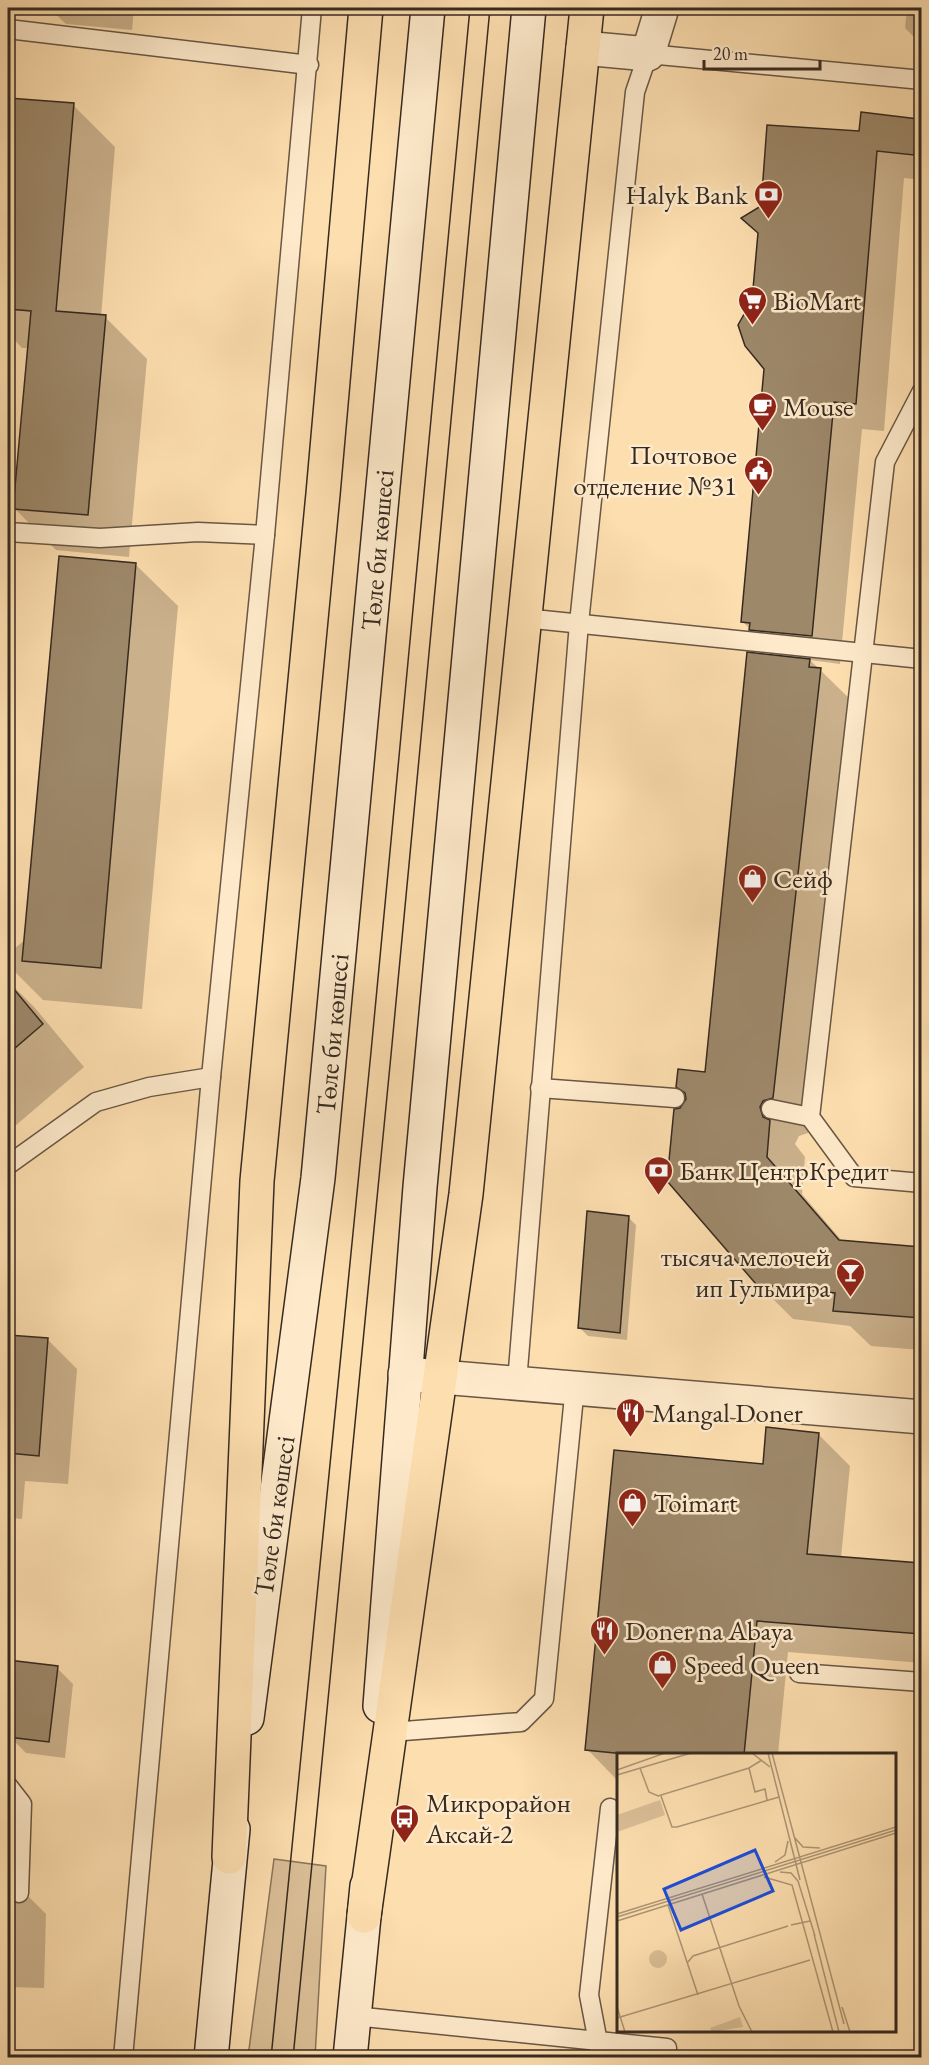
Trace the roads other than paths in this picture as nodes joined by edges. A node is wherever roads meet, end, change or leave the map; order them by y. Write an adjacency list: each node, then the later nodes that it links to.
1 (312, 8): 10 (lane)
2 (366, 8): 36 (main road)
3 (428, 8): 36 (main road, Төле би көшесі)
4 (528, 8): 26 (main road)
5 (587, 8): 8 (main road)
6 (662, 8): 9 (main road)
7 (8, 29): 10 (lane)
8 (583, 48): 9 (main road); 15 (main road)
9 (648, 54): 11 (lane); 16 (lane)
10 (309, 65): 14 (lane)
11 (921, 80)
12 (921, 391): 17 (lane)
13 (8, 532): 14 (lane)
14 (265, 535): 19 (lane)
15 (524, 618): 16 (lane); 27 (main road)
16 (579, 623): 17 (lane); 20 (lane)
17 (864, 652): 18 (lane); 23 (lane)
18 (921, 659)
19 (211, 1077): 24 (lane); 42 (lane)
20 (540, 1088): 21 (lane); 28 (lane)
21 (675, 1098)
22 (771, 1109): 23 (lane)
23 (810, 1117): 25 (lane)
24 (8, 1166)
25 (921, 1183)
26 (405, 1374): 27 (main road); 38 (main road)
27 (442, 1376): 28 (main road); 33 (main road)
28 (518, 1382): 29 (main road)
29 (574, 1386): 30 (main road); 33 (lane)
30 (921, 1417)
31 (799, 1673): 32 (lane)
32 (921, 1682)
33 (391, 1732): 38 (main road)
34 (8, 1786): 37 (lane)
35 (610, 1808): 41 (lane)
36 (229, 1857): 43 (main road, Төле би көшесі)
37 (19, 1893)
38 (364, 1916): 39 (main road)
39 (354, 2016): 41 (lane); 44 (main road)
40 (667, 2048): 41 (lane)
41 (598, 2049)
42 (123, 2058)
43 (211, 2058)
44 (350, 2058)

